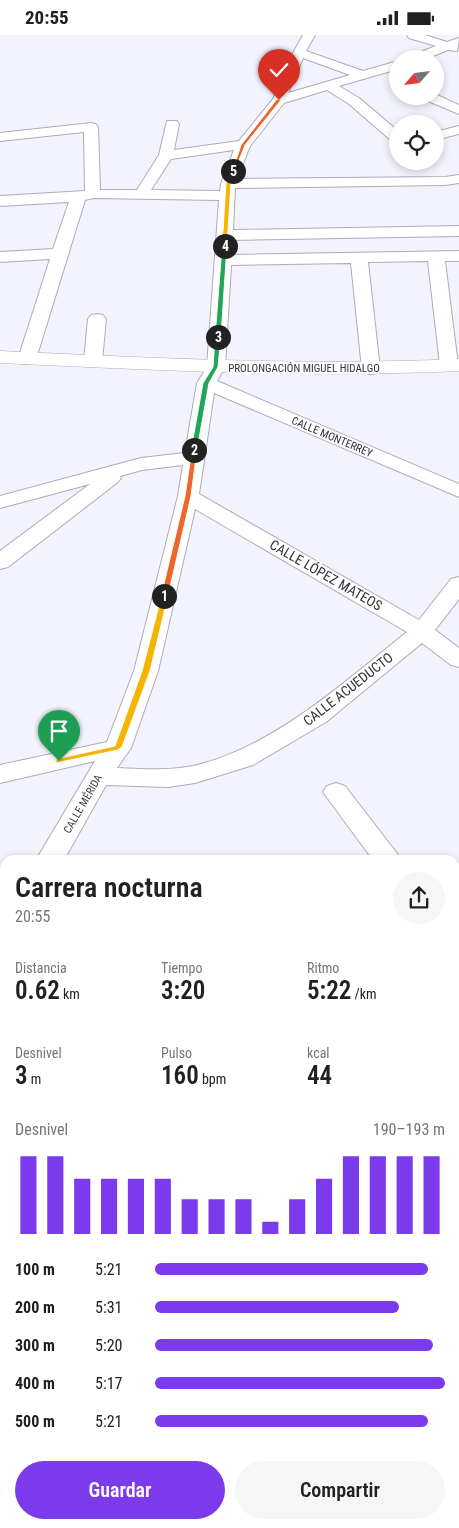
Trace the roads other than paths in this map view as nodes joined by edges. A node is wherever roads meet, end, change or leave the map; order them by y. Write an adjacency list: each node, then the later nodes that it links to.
1 (310, 35): 5 (street, CALLE MÉRIDA)
2 (413, 35): 3 (street)
3 (456, 46): 4 (street)
4 (443, 50)
5 (299, 53): 7 (street); 10 (street, CALLE MÉRIDA)
6 (389, 68): 7 (street)
7 (370, 74): 8 (street); 9 (street)
8 (389, 79)
9 (328, 85): 10 (street); 15 (street)
10 (279, 100): 18 (street, CALLE MÉRIDA)
11 (444, 103): 12 (street)
12 (459, 110)
13 (172, 124): 19 (street)
14 (459, 130): 16 (street)
15 (389, 131)
16 (444, 133)
17 (0, 137): 24 (street)
18 (243, 145): 19 (street); 22 (street, CALLE MÉRIDA)
19 (166, 155): 25 (street)
20 (435, 170): 21 (street)
21 (452, 180): 22 (street); 23 (street)
22 (228, 190): 25 (street); 28 (street, CALLE MÉRIDA)
23 (459, 194)
24 (85, 195): 25 (street); 26 (street); 29 (street)
25 (141, 195)
26 (0, 201)
27 (459, 231): 28 (street)
28 (226, 235): 34 (street, CALLE MÉRIDA)
29 (59, 254): 31 (street); 37 (street)
30 (459, 256): 32 (street)
31 (0, 257)
32 (436, 257): 33 (street); 39 (street)
33 (359, 259): 34 (street); 40 (street)
34 (224, 260): 41 (street, CALLE MÉRIDA)
35 (98, 319): 38 (street)
36 (0, 357): 37 (street, PROLONGACIÓN MIGUEL HIDALGO)
37 (27, 359): 38 (street, PROLONGACIÓN MIGUEL HIDALGO)
38 (93, 361): 41 (street, PROLONGACIÓN MIGUEL HIDALGO)
39 (454, 365): 40 (street, PROLONGACIÓN MIGUEL HIDALGO)
40 (371, 369): 41 (street, PROLONGACIÓN MIGUEL HIDALGO)
41 (211, 375): 42 (street, CALLE MÉRIDA); 44 (street, CALLE MONTERREY)
42 (193, 458): 43 (street); 45 (street, CALLE MÉRIDA)
43 (141, 464): 46 (street); 47 (street)
44 (459, 491)
45 (188, 496): 49 (street, CALLE LÓPEZ MATEOS); 51 (street, CALLE MÉRIDA)
46 (0, 502)
47 (0, 562)
48 (459, 584): 49 (street, CALLE ACUEDUCTO)
49 (422, 631): 50 (street, CALLE LÓPEZ MATEOS); 53 (street, CALLE ACUEDUCTO)
50 (459, 661)
51 (118, 747): 52 (street); 53 (street, CALLE MÉRIDA)
52 (0, 774)
53 (98, 777): 55 (street, CALLE MÉRIDA)
54 (336, 792): 56 (street)
55 (53, 855)
56 (384, 855)

